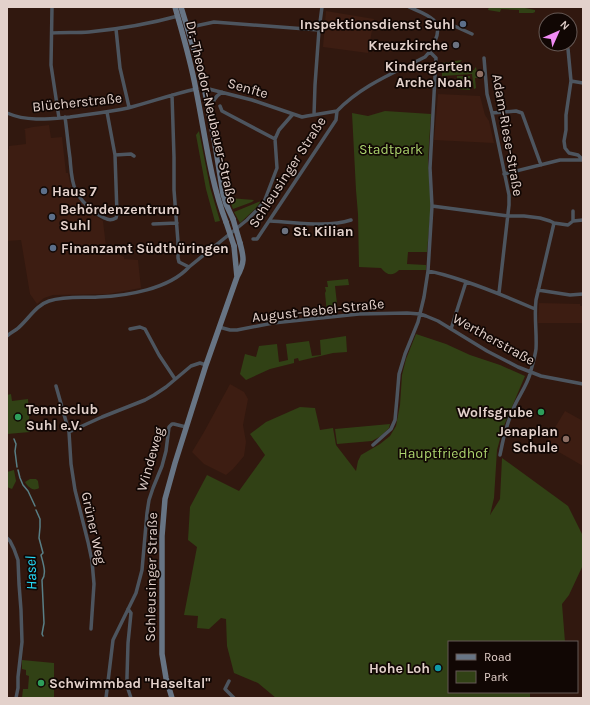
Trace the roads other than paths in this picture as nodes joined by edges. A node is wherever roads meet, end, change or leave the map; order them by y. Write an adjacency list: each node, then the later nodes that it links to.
1 (52, 7): 11 (street)
2 (175, 7): 6 (main road, Dr.-Theodor-Neubauer-Straße)
3 (181, 7): 8 (main road, Dr.-Theodor-Neubauer-Straße)
4 (322, 7): 10 (street)
5 (409, 7): 7 (street)
6 (178, 16): 9 (street); 19 (main road, Dr.-Theodor-Neubauer-Straße)
7 (438, 25): 12 (street); 13 (street)
8 (187, 28): 10 (street); 18 (main road, Dr.-Theodor-Neubauer-Straße)
9 (116, 29): 11 (street); 23 (street)
10 (319, 30): 30 (street)
11 (52, 33): 32 (street)
12 (472, 34)
13 (430, 52): 24 (street, Schleusinger Straße); 39 (street)
14 (568, 52): 16 (street)
15 (484, 58): 28 (street, Adam-Riese-Straße)
16 (571, 81): 17 (street); 36 (street)
17 (583, 83)
18 (205, 88): 19 (main road, Senfte); 20 (street, Senfte); 27 (main road, Dr.-Theodor-Neubauer-Straße)
19 (196, 89): 21 (street, Blücherstraße); 47 (main road, Dr.-Theodor-Neubauer-Straße)
20 (222, 92): 27 (street, Dr.-Theodor-Neubauer-Straße); 29 (street, Senfte)
21 (172, 95): 23 (street, Blücherstraße); 48 (street)
22 (220, 106): 33 (street)
23 (129, 107): 25 (street, Blücherstraße)
24 (337, 111): 30 (street, Senfte); 45 (street, Schleusinger Straße)
25 (107, 112): 31 (street, Blücherstraße); 34 (street)
26 (7, 113): 32 (street, Blücherstraße)
27 (210, 113): 42 (main road, Dr.-Theodor-Neubauer-Straße)
28 (492, 113): 37 (street); 38 (street, Adam-Riese-Straße)
29 (293, 114): 30 (street, Senfte); 33 (street)
30 (314, 115)
31 (66, 117): 32 (street, Blücherstraße); 34 (street)
32 (60, 118)
33 (275, 139): 52 (street)
34 (115, 155): 35 (street)
35 (134, 156)
36 (583, 160): 37 (street)
37 (541, 165): 38 (street)
38 (504, 174): 41 (street, Adam-Riese-Straße)
39 (432, 206): 41 (street); 53 (street)
40 (573, 210): 46 (street)
41 (508, 216): 50 (street); 57 (street, Adam-Riese-Straße)
42 (233, 219): 54 (main road, Schleusinger Straße, bridge)
43 (351, 220): 45 (street)
44 (583, 220): 46 (street)
45 (270, 221): 51 (street, Schleusinger Straße)
46 (573, 221): 50 (street)
47 (226, 222): 54 (main road, Schleusinger Straße, bridge)
48 (177, 223): 49 (street); 52 (street)
49 (153, 224)
50 (554, 224): 56 (street)
51 (253, 239)
52 (189, 267): 64 (street)
53 (428, 271): 55 (street); 60 (street)
54 (237, 277): 61 (main road, Schleusinger Straße)
55 (466, 282): 57 (street); 63 (street)
56 (538, 290): 58 (street); 59 (street)
57 (499, 293): 59 (street)
58 (583, 294)
59 (535, 309): 66 (street)
60 (420, 314): 61 (street, August-Bebel-Straße); 63 (street, Wertherstraße); 72 (street)
61 (219, 327): 65 (main road, Schleusinger Straße)
62 (130, 329): 67 (street)
63 (451, 329): 66 (street, Wertherstraße)
64 (7, 336)
65 (206, 364): 67 (street); 70 (main road, Schleusinger Straße)
66 (530, 372): 68 (street, Wertherstraße); 73 (street)
67 (175, 379): 71 (street)
68 (583, 384)
69 (56, 386): 71 (street, Grüner Weg)
70 (186, 427): 75 (street, Windeweg); 81 (main road, Schleusinger Straße)
71 (69, 432): 76 (street, Grüner Weg)
72 (373, 445)
73 (500, 455)
74 (7, 538): 78 (street)
75 (128, 609): 79 (street, Windeweg); 80 (street, Windeweg)
76 (92, 629)
77 (229, 681): 82 (street)
78 (16, 698)
79 (106, 698)
80 (131, 698)
81 (172, 698)
82 (234, 698)

